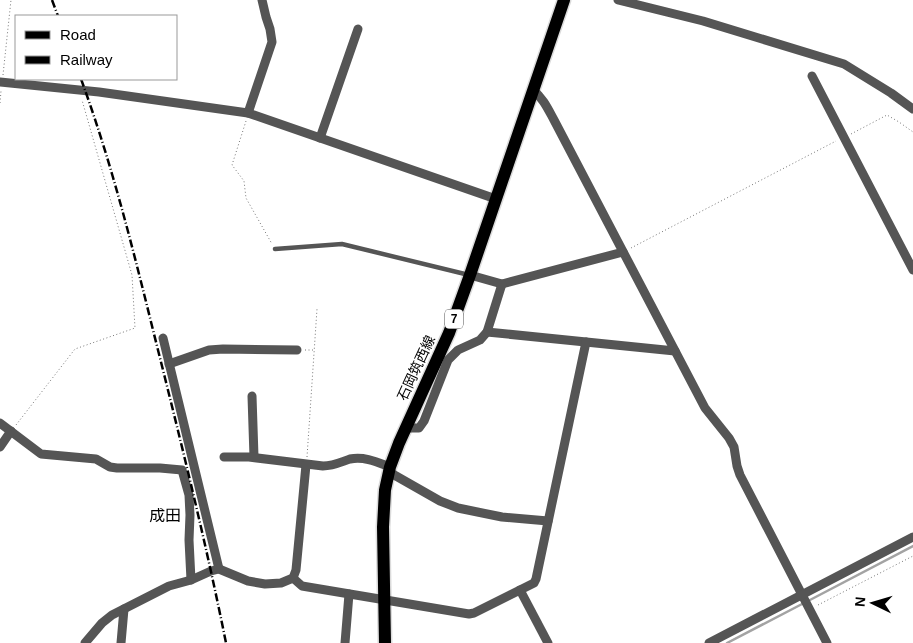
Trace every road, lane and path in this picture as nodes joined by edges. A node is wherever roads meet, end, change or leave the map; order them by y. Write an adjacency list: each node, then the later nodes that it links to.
1 (11, 0): 7 (path)
2 (262, 0): 12 (street)
3 (564, 0): 9 (main road, 石岡筑西線 / 7)
4 (618, 0): 11 (street)
5 (358, 29): 15 (street)
6 (812, 76): 14 (street)
7 (1, 82): 8 (street); 10 (path)
8 (80, 90): 12 (street); 32 (path)
9 (533, 90): 16 (main road, 石岡筑西線 / 7); 18 (street)
10 (0, 103)
11 (913, 109)
12 (248, 113): 15 (street); 17 (path)
13 (913, 132): 14 (path)
14 (844, 137): 18 (path); 19 (street)
15 (320, 138): 16 (street)
16 (496, 199): 20 (main road, 石岡筑西線 / 7)
17 (275, 249): 20 (lane)
18 (623, 252): 21 (street); 27 (street)
19 (913, 270)
20 (470, 275): 21 (street); 31 (main road, 石岡筑西線 / 7)
21 (502, 284): 23 (street)
22 (316, 309): 36 (path)
23 (487, 332): 25 (street); 31 (street)
24 (163, 338): 28 (street)
25 (586, 342): 27 (street); 38 (street)
26 (297, 350): 28 (street)
27 (675, 351): 47 (street)
28 (169, 364): 41 (street)
29 (252, 396): 35 (street)
30 (0, 423): 32 (street)
31 (405, 428): 37 (main road, 石岡筑西線 / 7)
32 (11, 431): 33 (street); 43 (street)
33 (0, 447)
34 (224, 457): 35 (street)
35 (254, 457): 36 (street)
36 (306, 465): 37 (street); 42 (street)
37 (389, 470): 38 (street); 46 (main road, 石岡筑西線 / 7)
38 (548, 521): 44 (street)
39 (913, 537): 47 (street)
40 (913, 556): 47 (path)
41 (219, 569): 42 (street); 43 (street)
42 (293, 578): 45 (street)
43 (191, 580): 48 (street)
44 (520, 590): 46 (street); 53 (street)
45 (349, 594): 46 (street); 51 (street)
46 (384, 599): 52 (main road, 石岡筑西線 / 7)
47 (805, 602): 54 (street); 55 (street)
48 (124, 609): 49 (street); 50 (street)
49 (85, 643)
50 (121, 643)
51 (345, 643)
52 (385, 643)
53 (548, 643)
54 (709, 643)
55 (827, 643)

